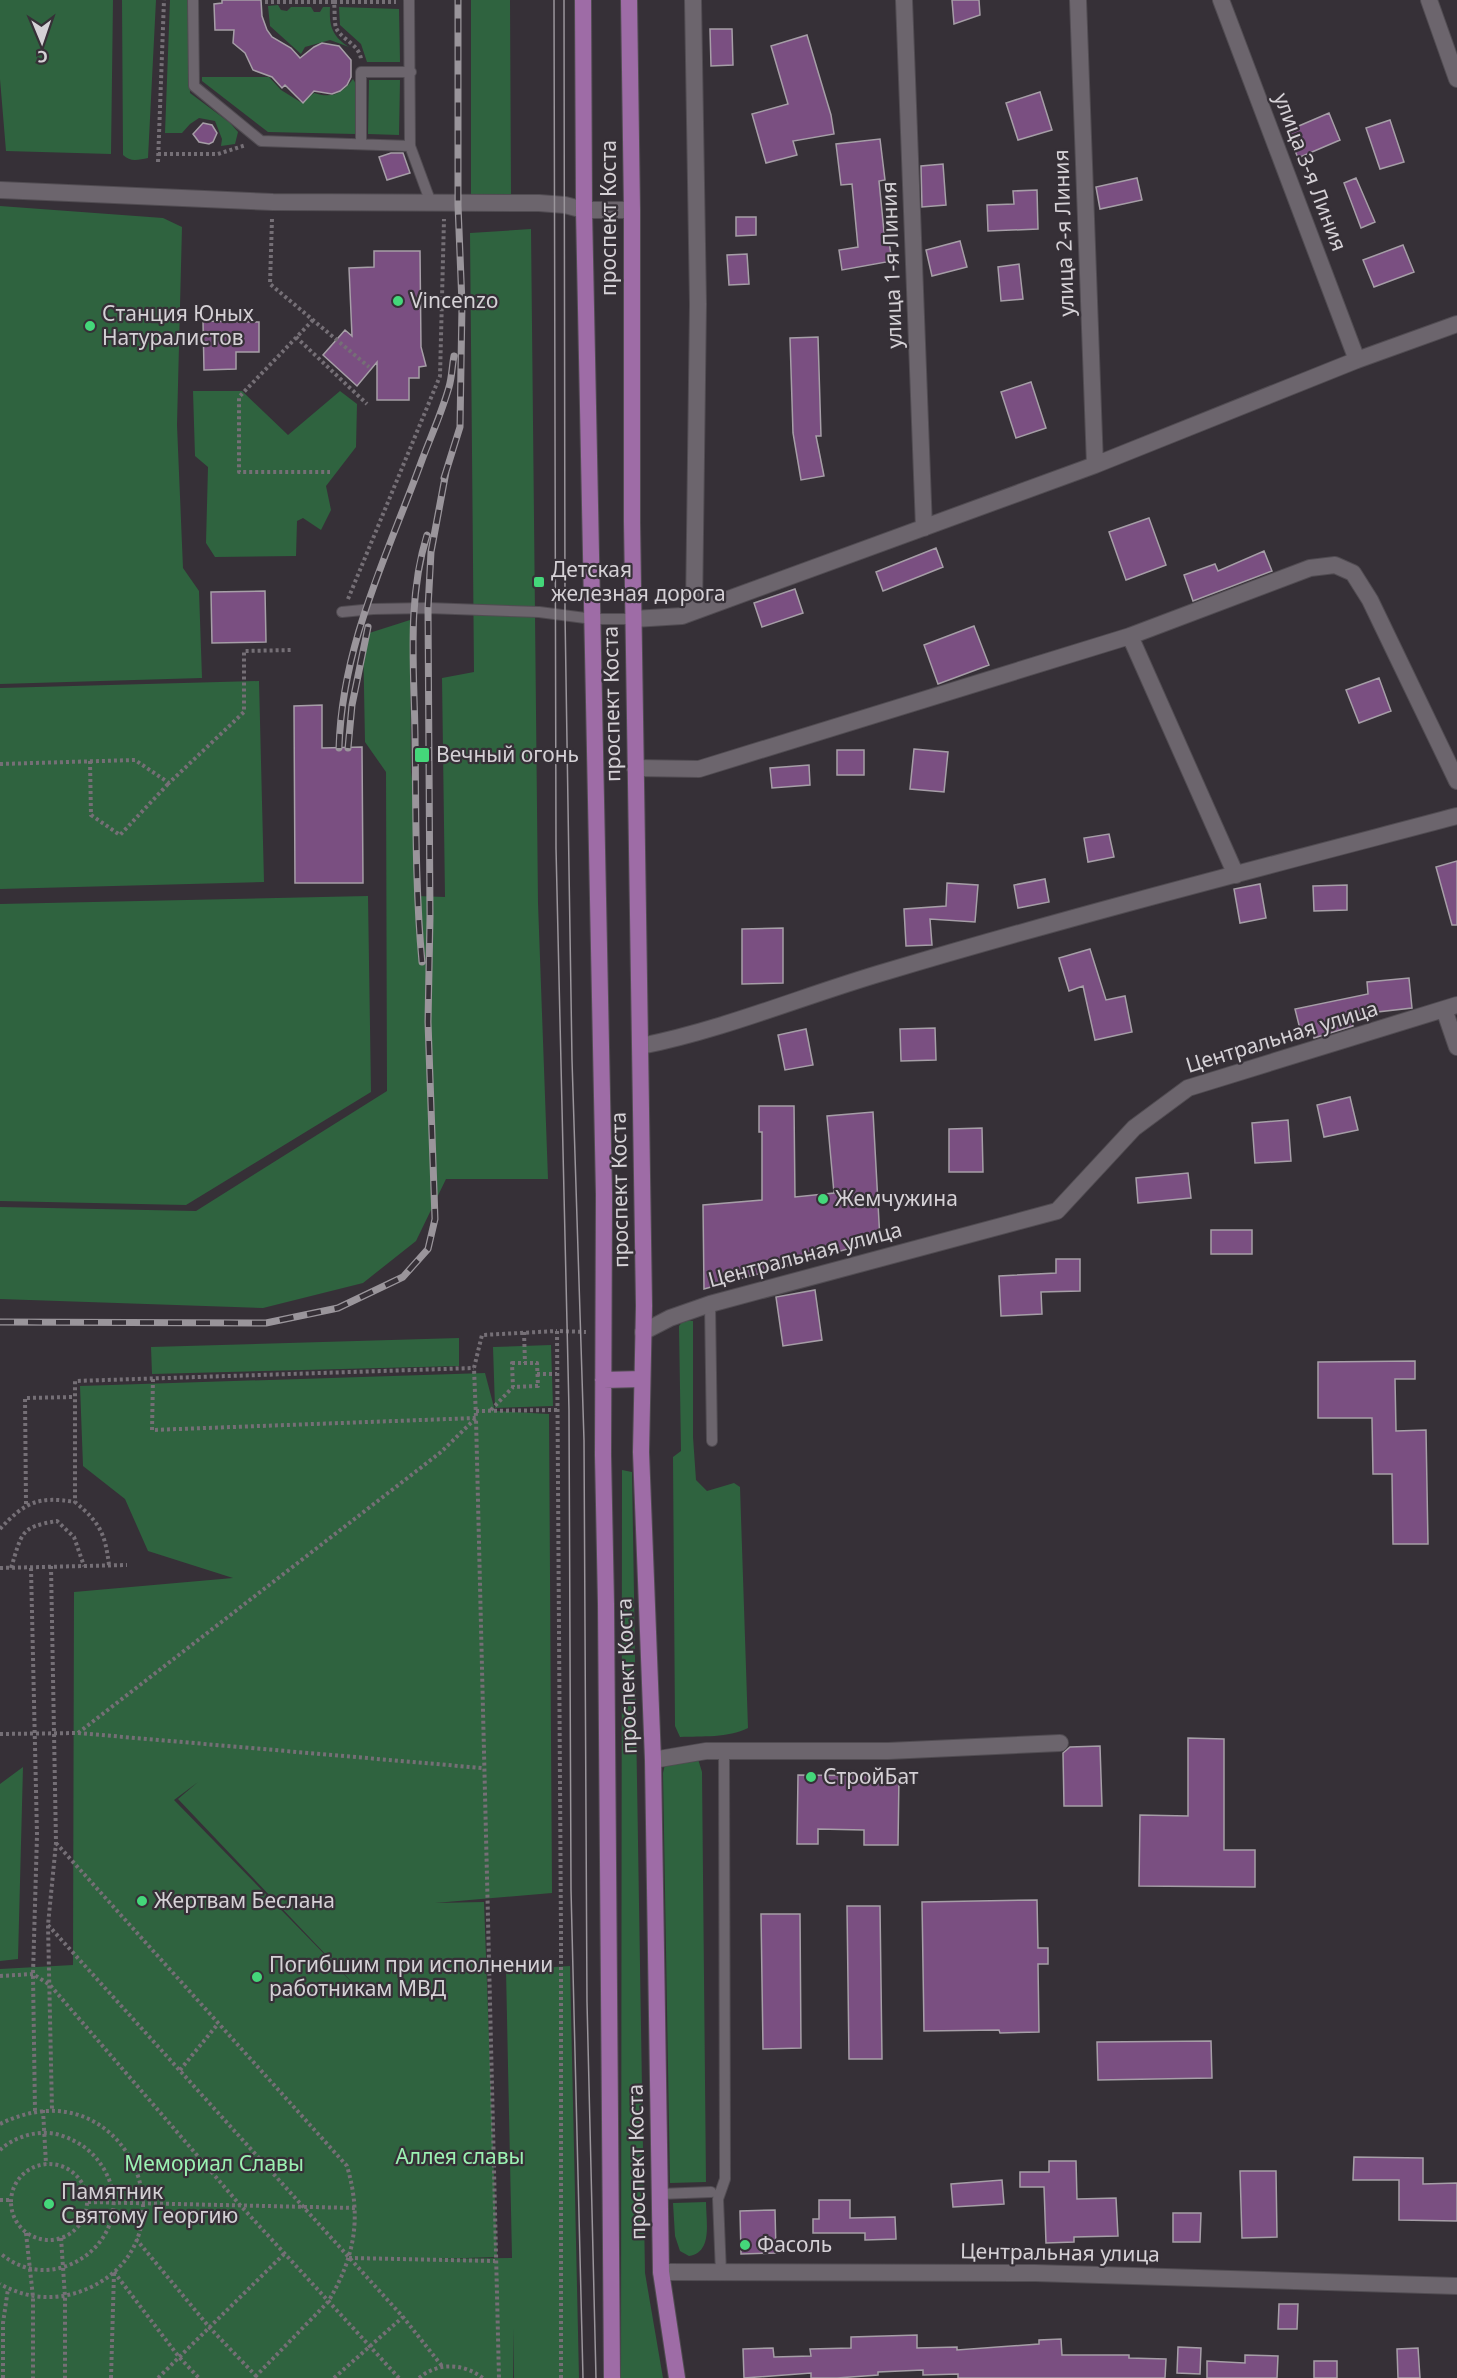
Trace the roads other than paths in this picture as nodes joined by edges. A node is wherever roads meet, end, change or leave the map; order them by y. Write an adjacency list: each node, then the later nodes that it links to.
1 (193, 0): 12 (lane)
2 (583, 0): 16 (main road, проспект Коста)
3 (629, 0): 17 (main road, проспект Коста)
4 (693, 0): 22 (street)
5 (904, 0): 21 (street, улица 1-я Линия)
6 (1078, 0): 20 (street, улица 2-я Линия)
7 (1221, 0): 19 (street, улица 3-я Линия)
8 (1429, 0): 11 (street)
9 (409, 1): 10 (lane)
10 (411, 72): 12 (lane); 13 (lane)
11 (1457, 79)
12 (361, 144): 13 (lane)
13 (410, 146): 15 (lane)
14 (0, 190): 15 (street)
15 (437, 203): 16 (street)
16 (584, 210): 17 (street); 24 (main road, проспект Коста)
17 (632, 210): 25 (main road, проспект Коста)
18 (1457, 324): 19 (street)
19 (1357, 360): 20 (street)
20 (1095, 465): 21 (street)
21 (924, 528): 22 (street)
22 (694, 611): 25 (street)
23 (342, 612): 24 (lane)
24 (593, 619): 25 (lane); 37 (main road, проспект Коста)
25 (634, 619): 27 (main road, проспект Коста)
26 (1130, 636): 27 (street); 28 (street); 30 (street)
27 (635, 768): 32 (main road, проспект Коста)
28 (1457, 781)
29 (1457, 816): 30 (street)
30 (1236, 875): 32 (street)
31 (1451, 1007): 33 (street); 34 (street, Центральная улица)
32 (641, 1046): 35 (main road, проспект Коста)
33 (1457, 1047)
34 (710, 1304): 35 (street, Центральная улица); 38 (lane)
35 (643, 1332): 36 (main road, проспект Коста)
36 (642, 1379): 37 (main road); 41 (main road, проспект Коста)
37 (603, 1380): 47 (main road, проспект Коста)
38 (712, 1441)
39 (1060, 1743): 40 (street)
40 (724, 1751): 41 (street); 45 (lane)
41 (653, 1760): 43 (main road, проспект Коста)
42 (711, 2192): 43 (lane)
43 (660, 2194): 44 (main road, проспект Коста)
44 (661, 2272): 45 (street, Центральная улица); 48 (main road, проспект Коста)
45 (721, 2273): 46 (street, Центральная улица)
46 (1457, 2286)
47 (612, 2378)
48 (677, 2378)

